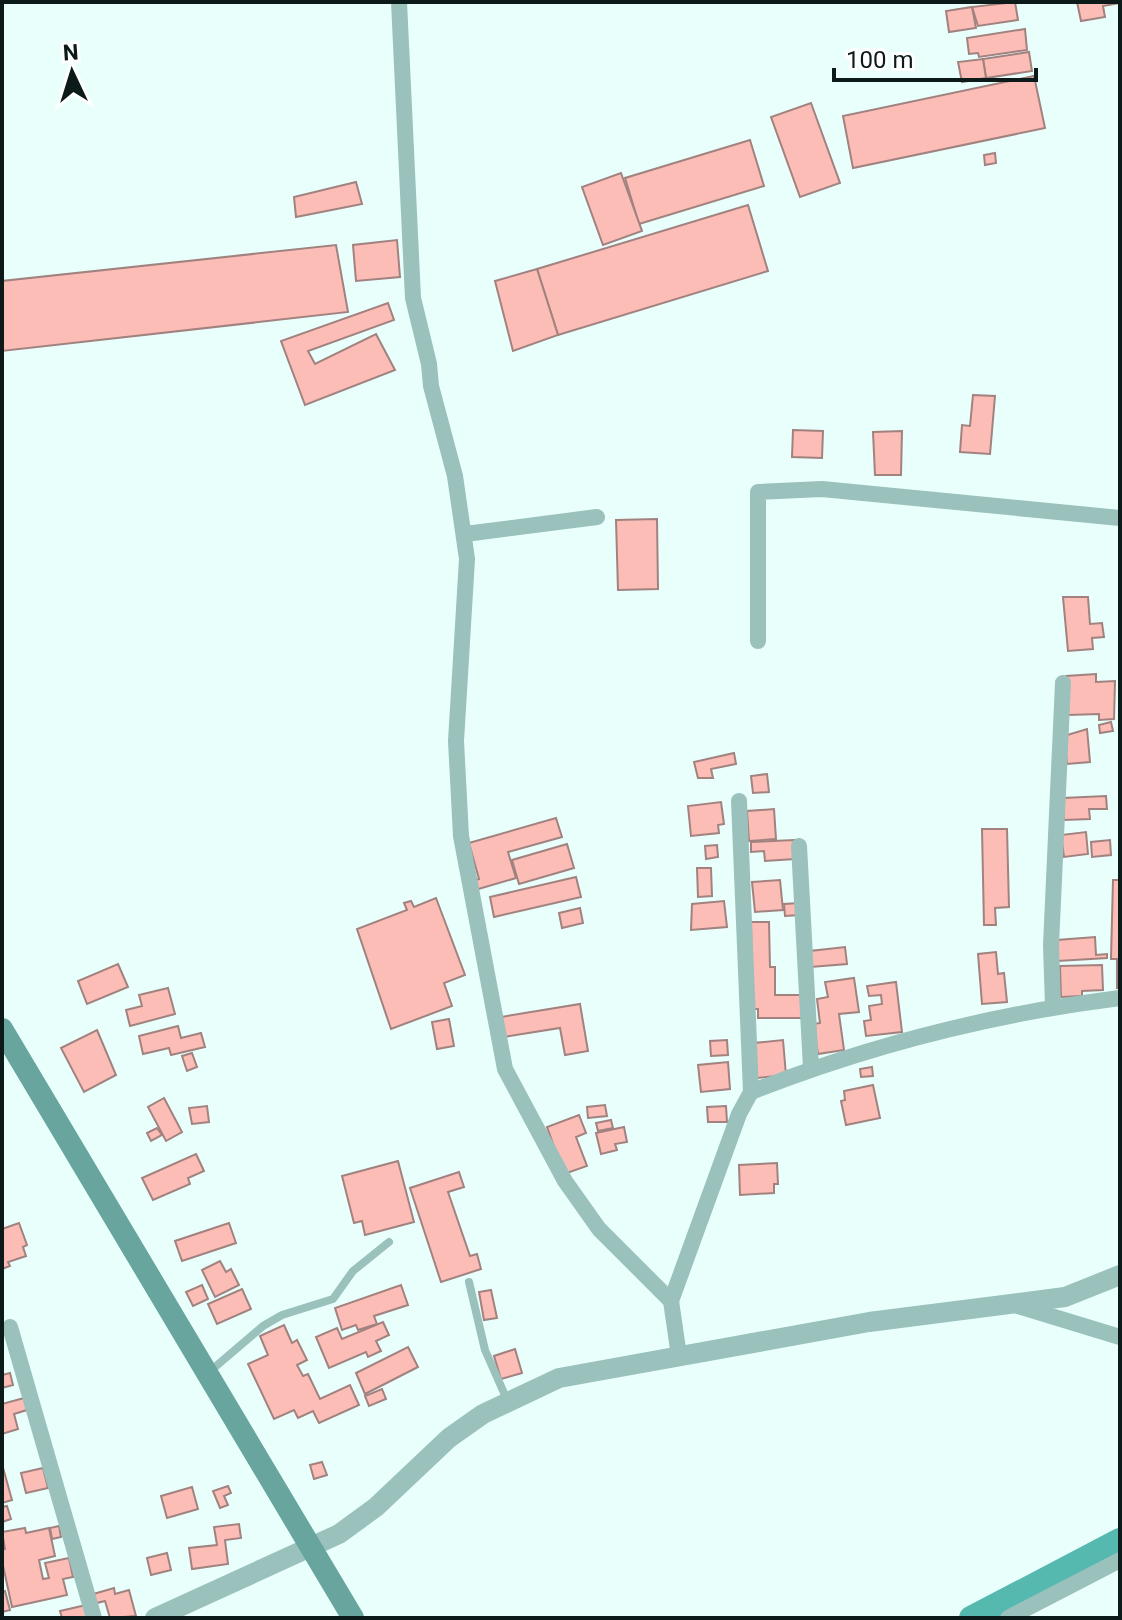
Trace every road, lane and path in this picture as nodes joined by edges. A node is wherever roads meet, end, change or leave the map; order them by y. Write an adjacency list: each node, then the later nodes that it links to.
1 (399, 2): 4 (street)
2 (597, 517): 4 (street)
3 (1120, 518): 5 (street)
4 (465, 534): 17 (street)
5 (758, 641)
6 (1063, 683): 10 (street)
7 (739, 801): 13 (street)
8 (799, 846): 12 (street)
9 (1120, 998): 10 (street)
10 (1053, 1007): 12 (street)
11 (2, 1029): 22 (main road)
12 (811, 1068): 13 (street)
13 (751, 1092): 17 (street)
14 (389, 1242): 22 (lane)
15 (1120, 1275): 18 (street)
16 (469, 1282): 23 (lane)
17 (671, 1301): 21 (street)
18 (1011, 1304): 20 (street); 21 (street)
19 (10, 1327): 26 (street)
20 (1120, 1337)
21 (679, 1356): 23 (street)
22 (207, 1374): 24 (main road)
23 (508, 1402): 24 (street)
24 (310, 1546): 27 (street); 28 (main road)
25 (1120, 1560): 29 (street)
26 (94, 1618)
27 (155, 1618)
28 (353, 1618)
29 (1008, 1618)

